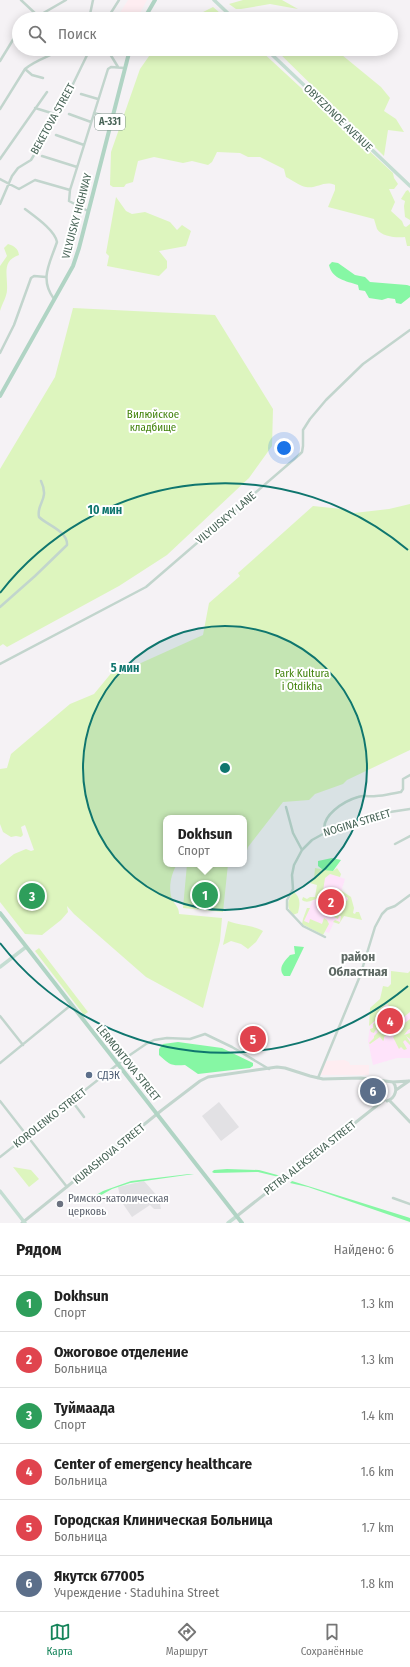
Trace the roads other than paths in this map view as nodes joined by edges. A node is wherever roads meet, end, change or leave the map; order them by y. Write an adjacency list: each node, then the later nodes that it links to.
1 (22, 0): 7 (street)
2 (66, 0): 8 (street)
3 (93, 0): 9 (street)
4 (119, 0): 10 (street)
5 (155, 0): 11 (main road)
6 (214, 0): 12 (main road)
7 (34, 12)
8 (45, 12)
9 (90, 12)
10 (111, 12)
11 (148, 12)
12 (227, 12)
13 (12, 41): 19 (street)
14 (51, 56): 22 (street)
15 (87, 56): 31 (street, BEKETOVA STREET)
16 (111, 56): 20 (street)
17 (128, 56): 21 (main road, VILYUISKY HIGHWAY / А-331)
18 (273, 56): 41 (main road, OBYEZDNOE AVENUE)
19 (0, 61)
20 (118, 67): 21 (street); 26 (street)
21 (124, 68): 32 (main road, VILYUISKY HIGHWAY / А-331)
22 (25, 69): 23 (street); 28 (street)
23 (43, 78)
24 (47, 92): 27 (street)
25 (81, 94): 26 (street)
26 (98, 99): 29 (street)
27 (35, 108): 31 (street); 37 (street)
28 (0, 110)
29 (94, 113): 32 (street); 33 (street)
30 (69, 114): 33 (street)
31 (58, 115): 40 (street, BEKETOVA STREET)
32 (111, 118): 45 (main road, VILYUISKY HIGHWAY / А-331)
33 (91, 122): 35 (street)
34 (56, 136): 35 (street)
35 (84, 144): 38 (street)
36 (42, 156): 38 (street)
37 (0, 159)
38 (77, 167): 42 (street)
39 (0, 179): 40 (street)
40 (8, 184): 42 (street); 43 (street, BEKETOVA STREET)
41 (410, 186)
42 (70, 190): 45 (street)
43 (0, 204)
44 (25, 209): 46 (street)
45 (88, 211): 47 (main road, VILYUISKY HIGHWAY / А-331)
46 (46, 277): 47 (street); 49 (street)
47 (54, 300): 50 (main road, VILYUISKY HIGHWAY / А-331)
48 (410, 330): 53 (street, VILYUISKYY LANE)
49 (0, 354)
50 (0, 396)
51 (41, 482): 52 (street)
52 (0, 607)
53 (0, 664)
54 (410, 775): 57 (street)
55 (286, 807): 60 (street)
56 (410, 809): 57 (street, NOGINA STREET)
57 (325, 832): 60 (street, NOGINA STREET)
58 (410, 836): 59 (street)
59 (395, 844)
60 (302, 850): 63 (street, NOGINA STREET)
61 (410, 895): 72 (street)
62 (0, 914): 64 (main road, LERMONTOVA STREET)
63 (325, 937)
64 (26, 947): 65 (main road); 66 (main road, LERMONTOVA STREET)
65 (0, 967)
66 (71, 1005): 68 (street); 70 (main road, LERMONTOVA STREET)
67 (0, 1016): 68 (street)
68 (23, 1045): 69 (street)
69 (0, 1063)
70 (118, 1065): 71 (street, KOROLENKO STREET); 84 (street, KOROLENKO STREET); 86 (main road, LERMONTOVA STREET)
71 (269, 1068): 72 (street, KURASHOVA STREET); 86 (street, KURASHOVA STREET)
72 (318, 1078): 73 (street, KURASHOVA STREET)
73 (377, 1080): 75 (street, KURASHOVA STREET); 77 (street)
74 (410, 1080): 76 (street); 78 (street)
75 (384, 1081): 76 (street); 77 (street)
76 (393, 1082): 78 (street)
77 (380, 1086): 81 (street)
78 (396, 1090): 80 (street)
79 (69, 1097): 84 (street)
80 (392, 1098): 82 (street); 85 (street)
81 (384, 1100): 82 (street); 95 (street, PETRA ALEKSEEVA STREET)
82 (389, 1100): 85 (street)
83 (0, 1101): 89 (street)
84 (72, 1101): 87 (street); 89 (street, KOROLENKO STREET)
85 (392, 1103): 88 (street)
86 (157, 1114): 91 (street, KURASHOVA STREET); 95 (main road, LERMONTOVA STREET)
87 (84, 1117)
88 (410, 1122)
89 (27, 1135): 90 (street, KOROLENKO STREET); 91 (street)
90 (0, 1157)
91 (67, 1187): 96 (street, KURASHOVA STREET)
92 (0, 1191): 96 (main road)
93 (392, 1198): 94 (street)
94 (410, 1204)
95 (236, 1216): 97 (main road); 98 (main road, LERMONTOVA STREET)
96 (24, 1222)
97 (228, 1223)
98 (242, 1223)

